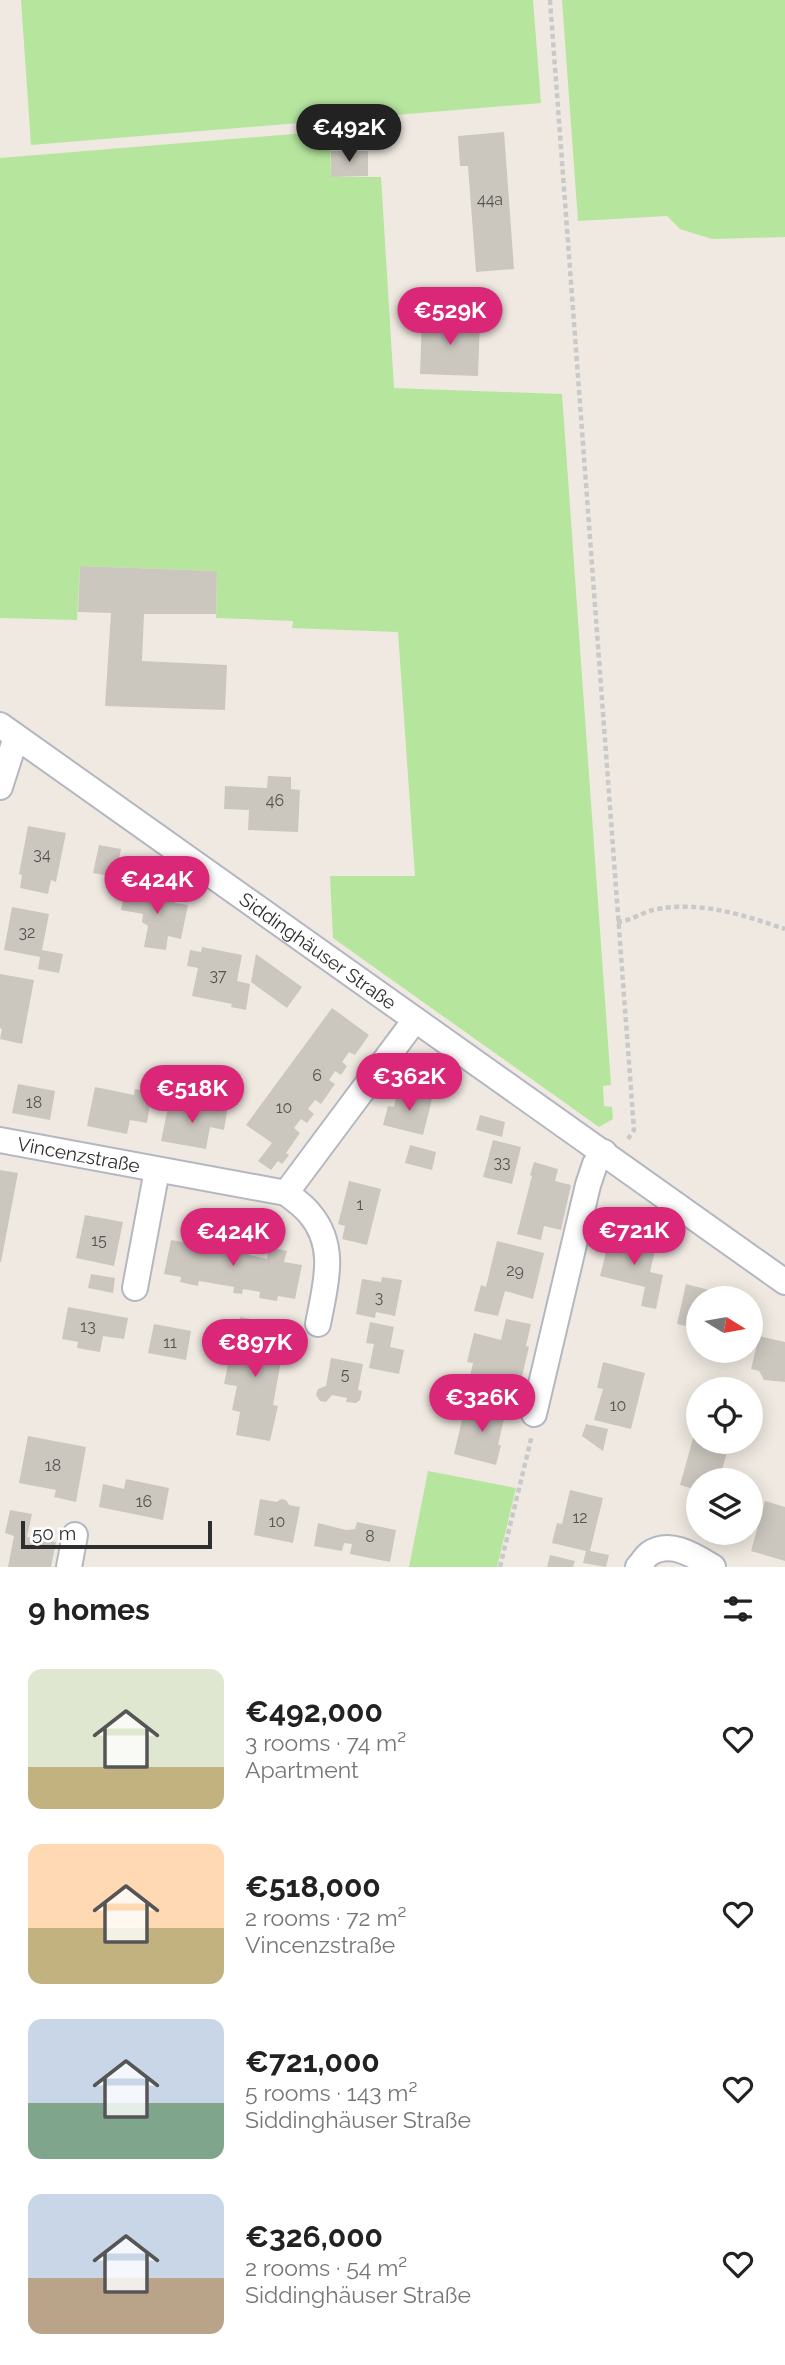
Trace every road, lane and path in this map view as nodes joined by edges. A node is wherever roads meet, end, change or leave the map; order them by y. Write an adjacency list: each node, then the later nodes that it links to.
1 (550, 0): 4 (path)
2 (8, 731): 3 (street); 6 (street, Siddinghäuser Straße)
3 (0, 787)
4 (617, 922): 5 (path); 8 (path)
5 (785, 929)
6 (415, 1020): 8 (street, Siddinghäuser Straße); 10 (street)
7 (0, 1140): 9 (street, Vincenzstraße)
8 (610, 1156): 11 (street, Siddinghäuser Straße); 14 (street)
9 (157, 1170): 10 (street, Vincenzstraße); 12 (street, Vincenzstraße)
10 (286, 1193): 13 (street)
11 (785, 1282)
12 (135, 1288)
13 (318, 1324)
14 (534, 1414): 17 (path)
15 (75, 1535): 16 (street)
16 (69, 1567)
17 (500, 1567)
18 (638, 1567): 19 (street)
19 (713, 1567)

